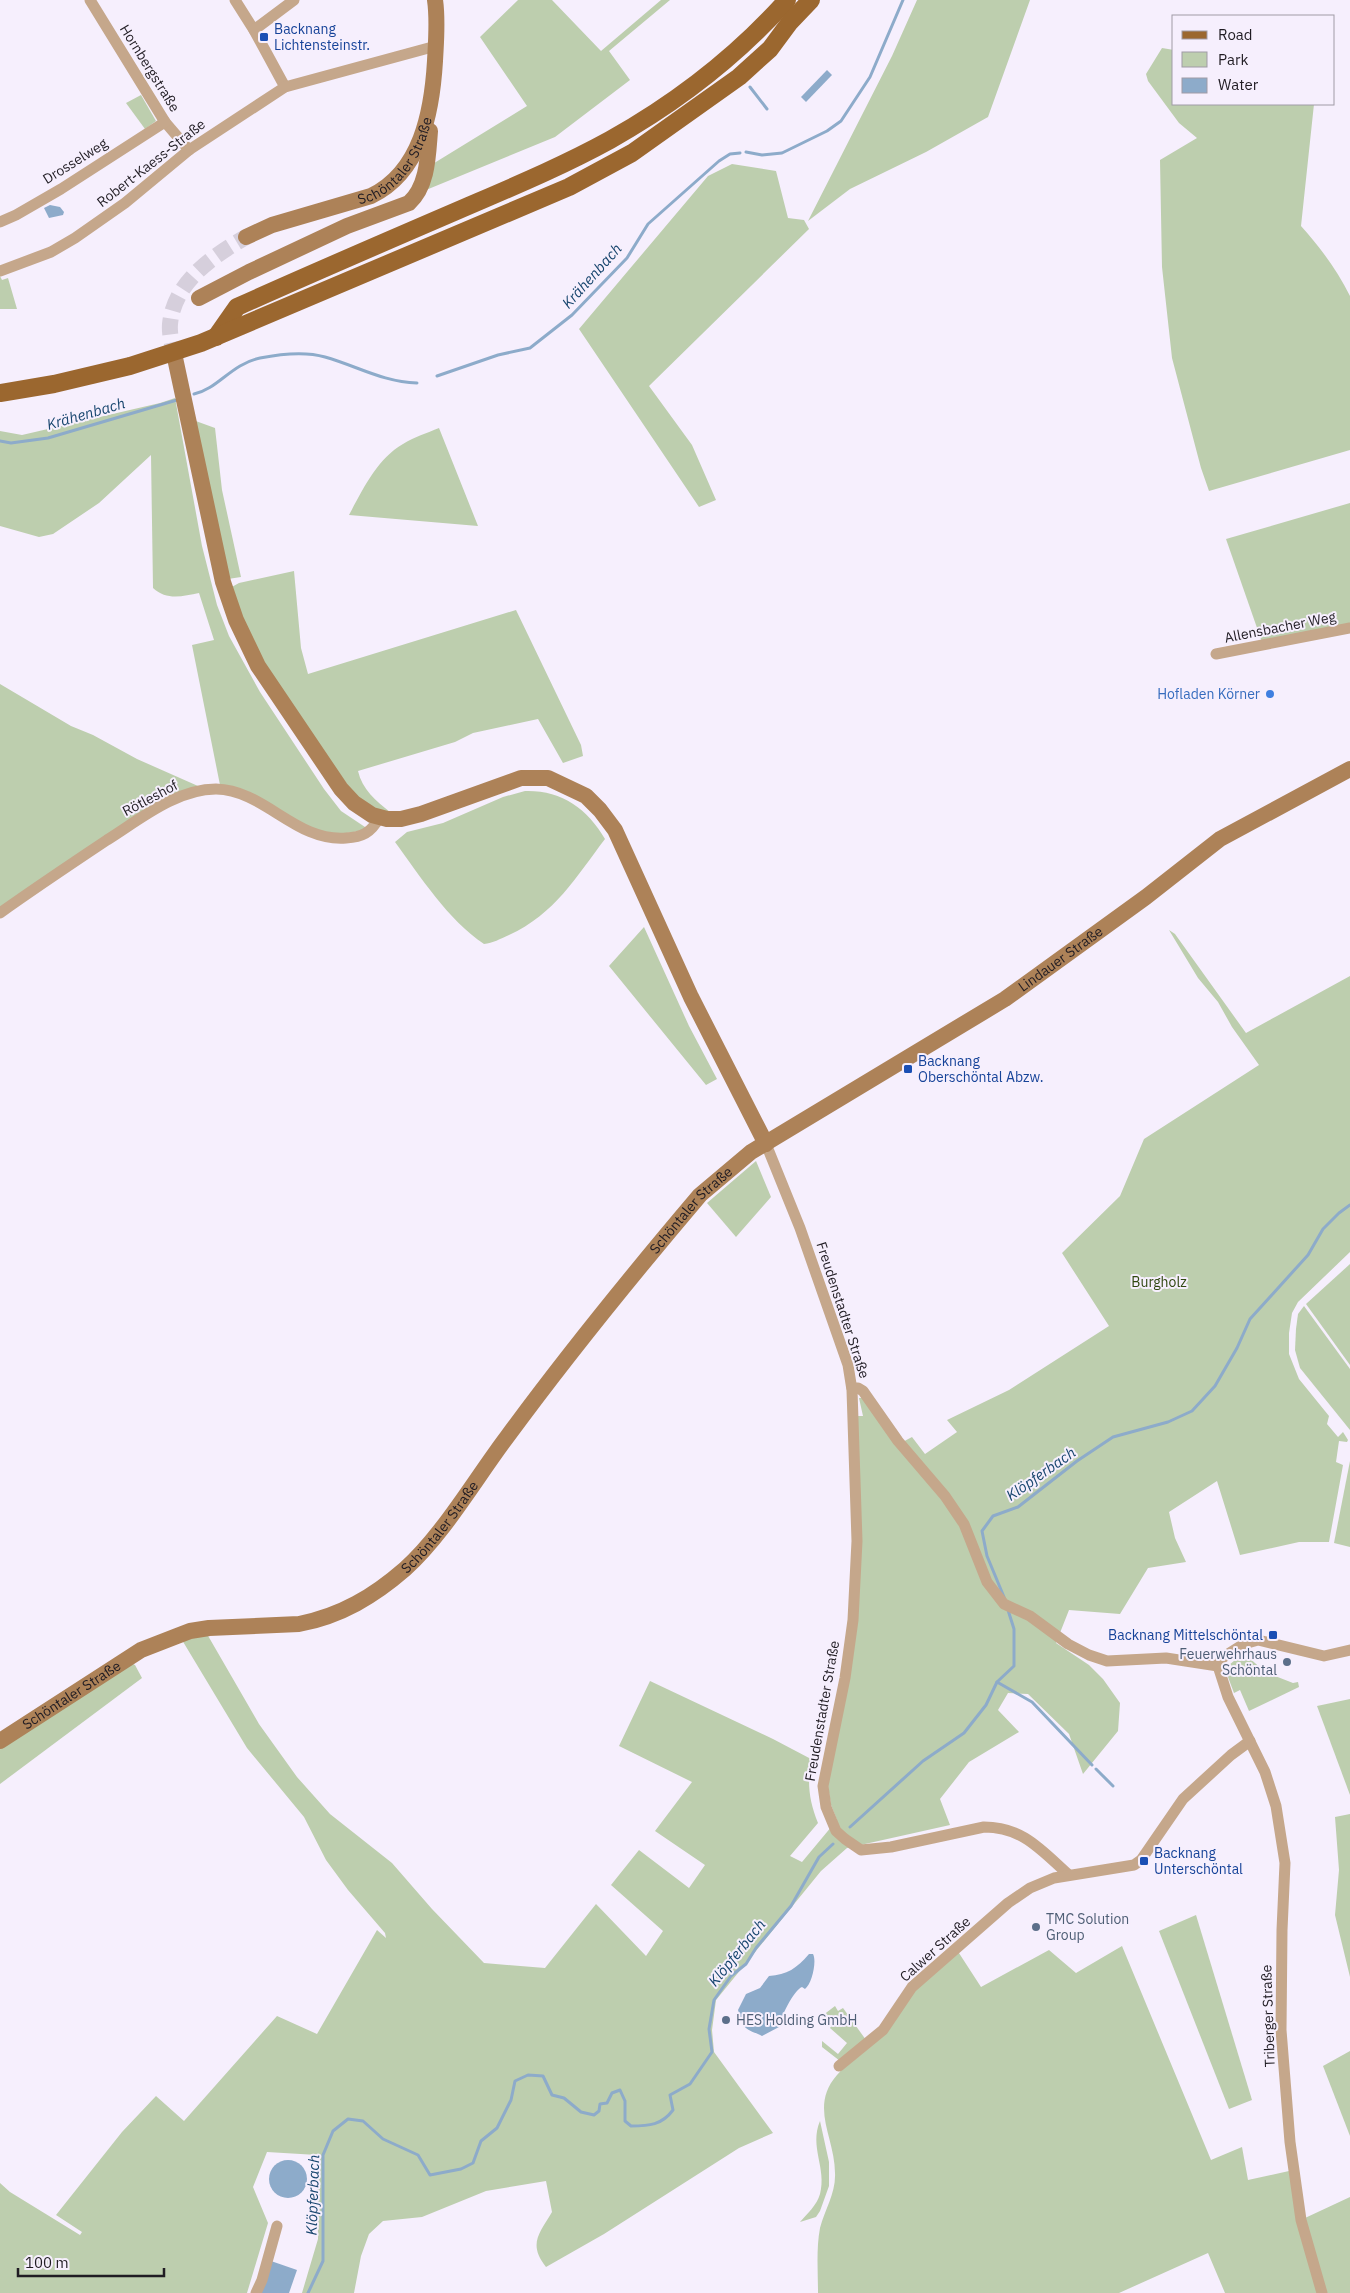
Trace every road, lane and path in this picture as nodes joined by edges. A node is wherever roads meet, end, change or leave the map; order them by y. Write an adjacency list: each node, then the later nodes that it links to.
1 (90, 0): 13 (street, Hornbergstraße)
2 (235, 0): 8 (street)
3 (294, 0): 8 (street)
4 (435, 0): 9 (street, Schöntaler Straße)
5 (788, 0): 10 (main road)
6 (811, 0): 7 (main road)
7 (790, 22): 10 (main road); 19 (main road)
8 (254, 30): 11 (street)
9 (436, 46): 11 (street, Robert-Kaess-Straße); 12 (street, Schöntaler Straße)
10 (731, 56): 19 (main road)
11 (285, 87): 14 (street, Robert-Kaess-Straße)
12 (433, 94): 16 (street, Schöntaler Straße); 18 (street)
13 (165, 122): 14 (street, Hornbergstraße); 15 (street, Drosselweg)
14 (188, 150): 17 (street, Robert-Kaess-Straße)
15 (0, 222)
16 (246, 237)
17 (0, 270)
18 (199, 298)
19 (215, 338): 21 (main road)
20 (175, 358): 25 (street)
21 (0, 393)
22 (1350, 628): 23 (street, Allensbacher Weg)
23 (1216, 654)
24 (1350, 769): 27 (street, Lindauer Straße)
25 (379, 818): 26 (street, Rötleshof); 27 (street)
26 (0, 913)
27 (766, 1144): 28 (street, Freudenstadter Straße); 31 (street, Schöntaler Straße)
28 (852, 1388): 30 (street); 33 (street, Freudenstadter Straße)
29 (1350, 1650): 30 (street)
30 (1218, 1666): 32 (street)
31 (0, 1741)
32 (1250, 1741): 33 (street); 37 (street, Triberger Straße)
33 (1068, 1875): 34 (street, Calwer Straße)
34 (839, 2066)
35 (277, 2226): 36 (street)
36 (256, 2293)
37 (1322, 2293)

